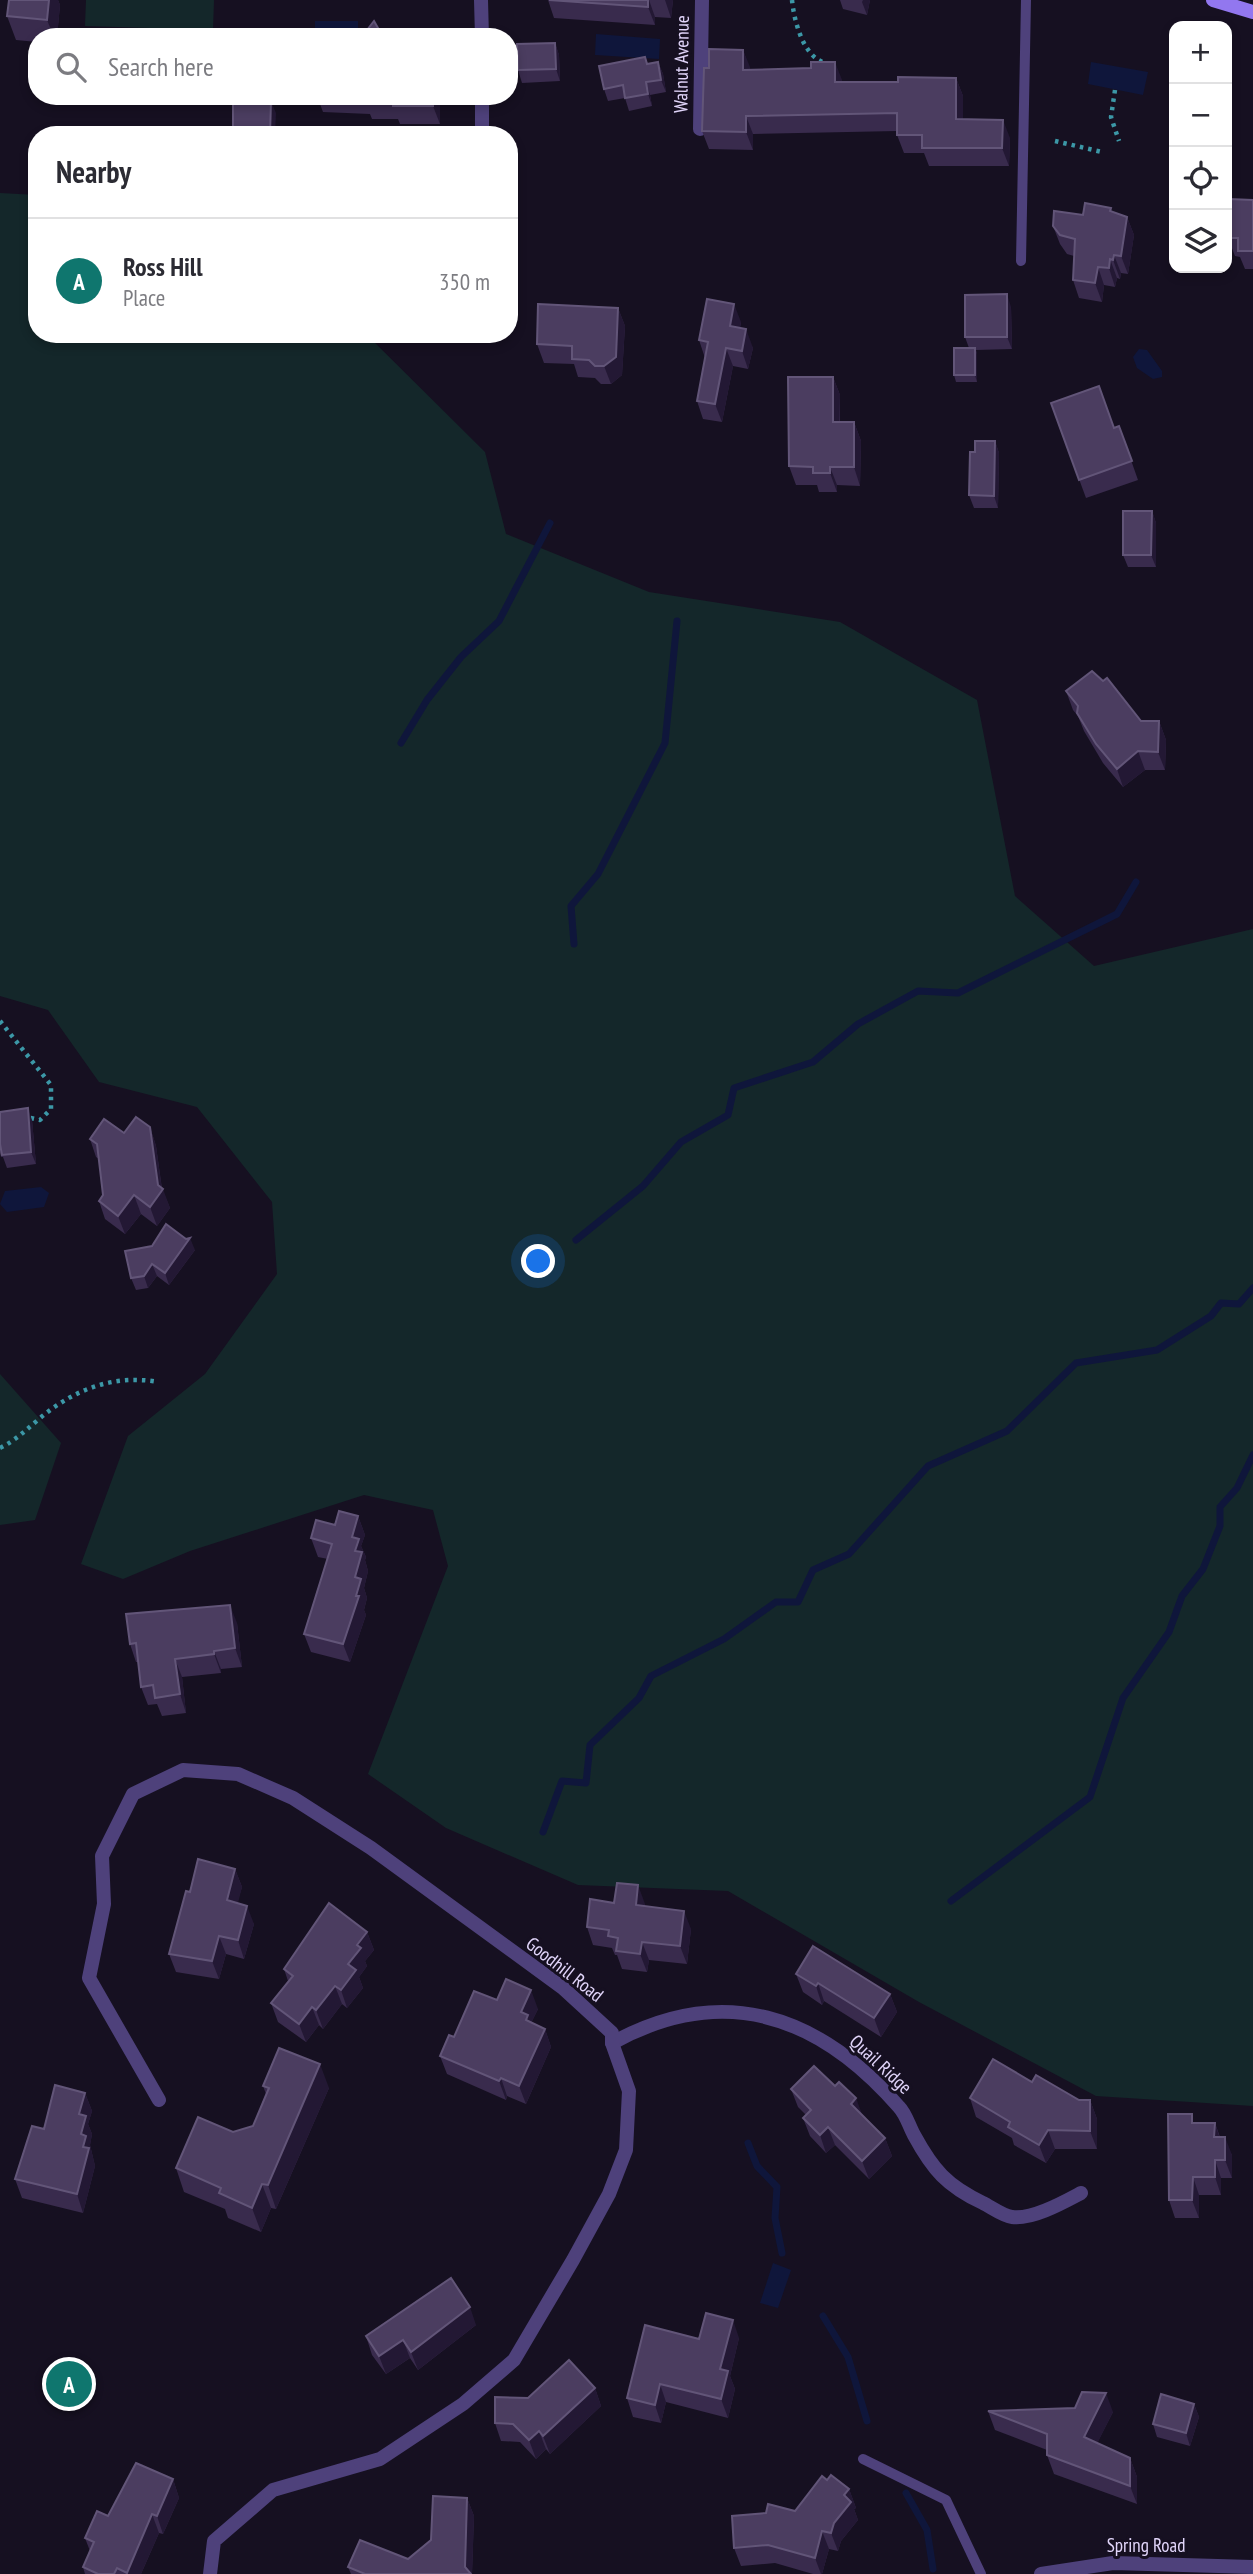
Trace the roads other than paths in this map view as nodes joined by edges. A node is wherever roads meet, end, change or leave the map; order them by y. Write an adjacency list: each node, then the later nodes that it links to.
1 (481, 0): 6 (street)
2 (702, 0): 9 (street, Walnut Avenue)
3 (1026, 0): 10 (lane)
4 (1213, 0): 5 (street)
5 (1253, 12)
6 (482, 28)
7 (482, 105): 8 (street)
8 (482, 126)
9 (700, 129)
10 (1021, 261)
11 (612, 2043): 12 (street, Goodhill Road); 13 (street, Quail Ridge); 16 (street, Goodhill Road)
12 (159, 2100)
13 (1081, 2193)
14 (863, 2459): 17 (lane)
15 (1253, 2567): 18 (street, Spring Road)
16 (210, 2574)
17 (981, 2574)
18 (1041, 2574)

